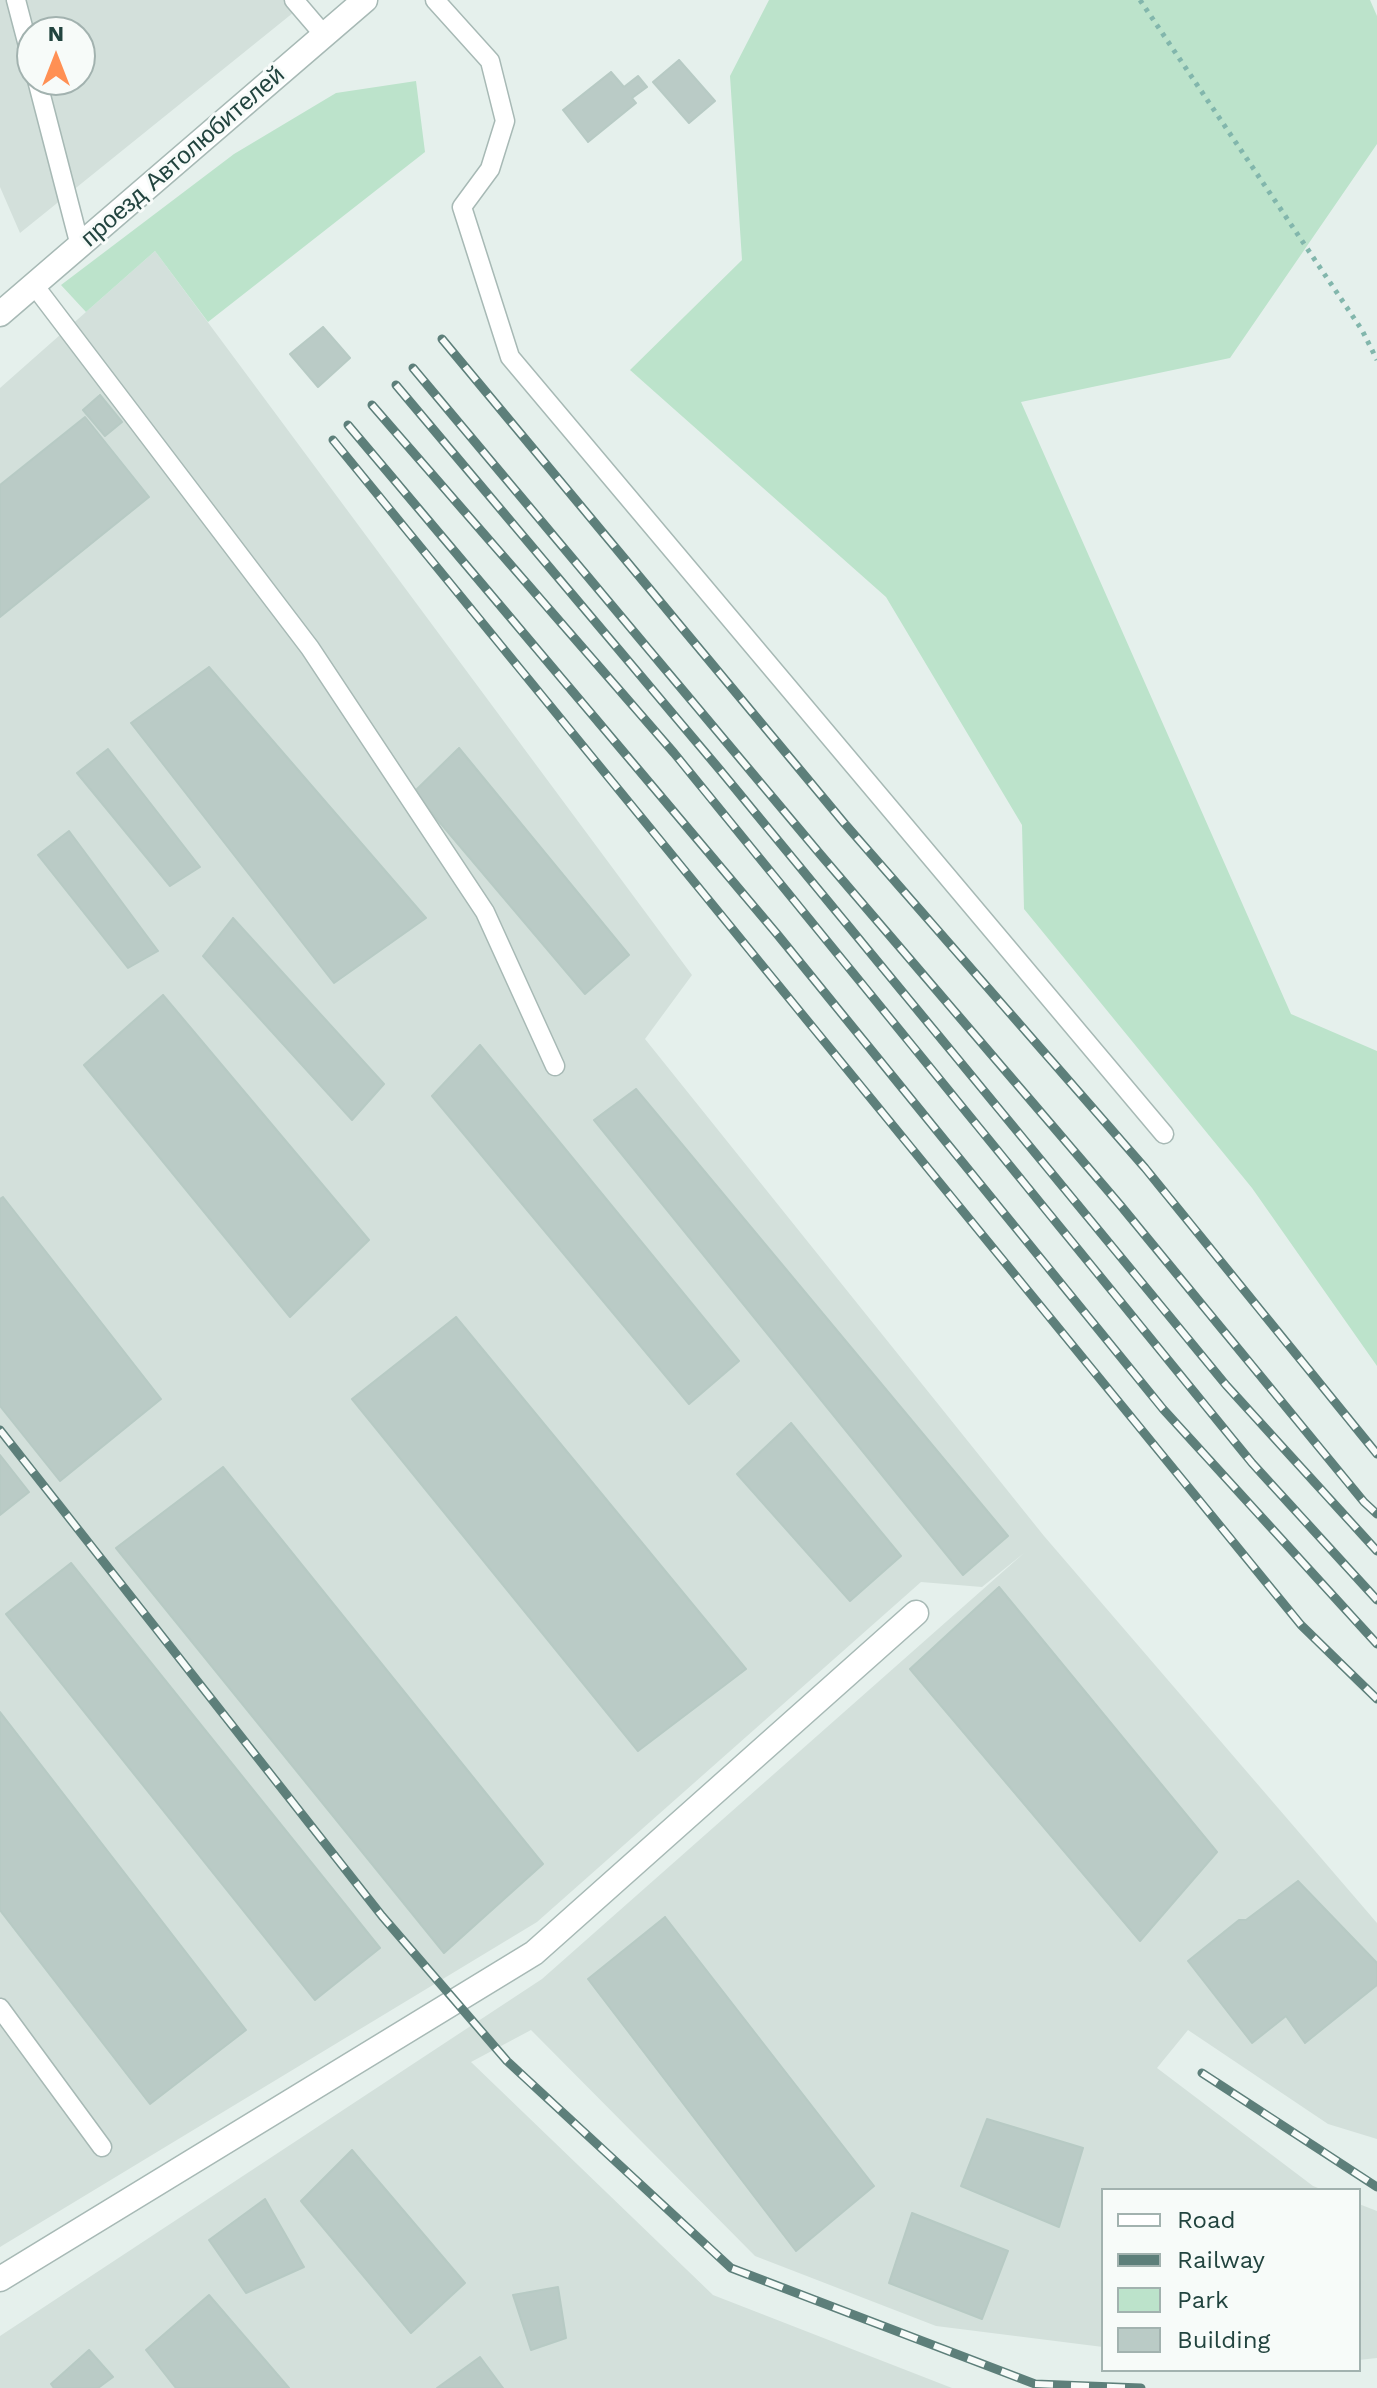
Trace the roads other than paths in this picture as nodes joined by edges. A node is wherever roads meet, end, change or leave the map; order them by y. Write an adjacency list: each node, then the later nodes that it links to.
1 (294, 0): 4 (lane)
2 (365, 0): 4 (street, проезд Автолюбителей)
3 (435, 0): 10 (lane)
4 (324, 35): 6 (street, проезд Автолюбителей)
5 (41, 96): 6 (lane)
6 (80, 246): 7 (street, проезд Автолюбителей)
7 (34, 285): 8 (street, проезд Автолюбителей); 9 (lane)
8 (0, 314)
9 (555, 1066)
10 (1164, 1134)
11 (916, 1613): 14 (street)
12 (0, 2008): 13 (lane)
13 (102, 2147)
14 (0, 2279)

